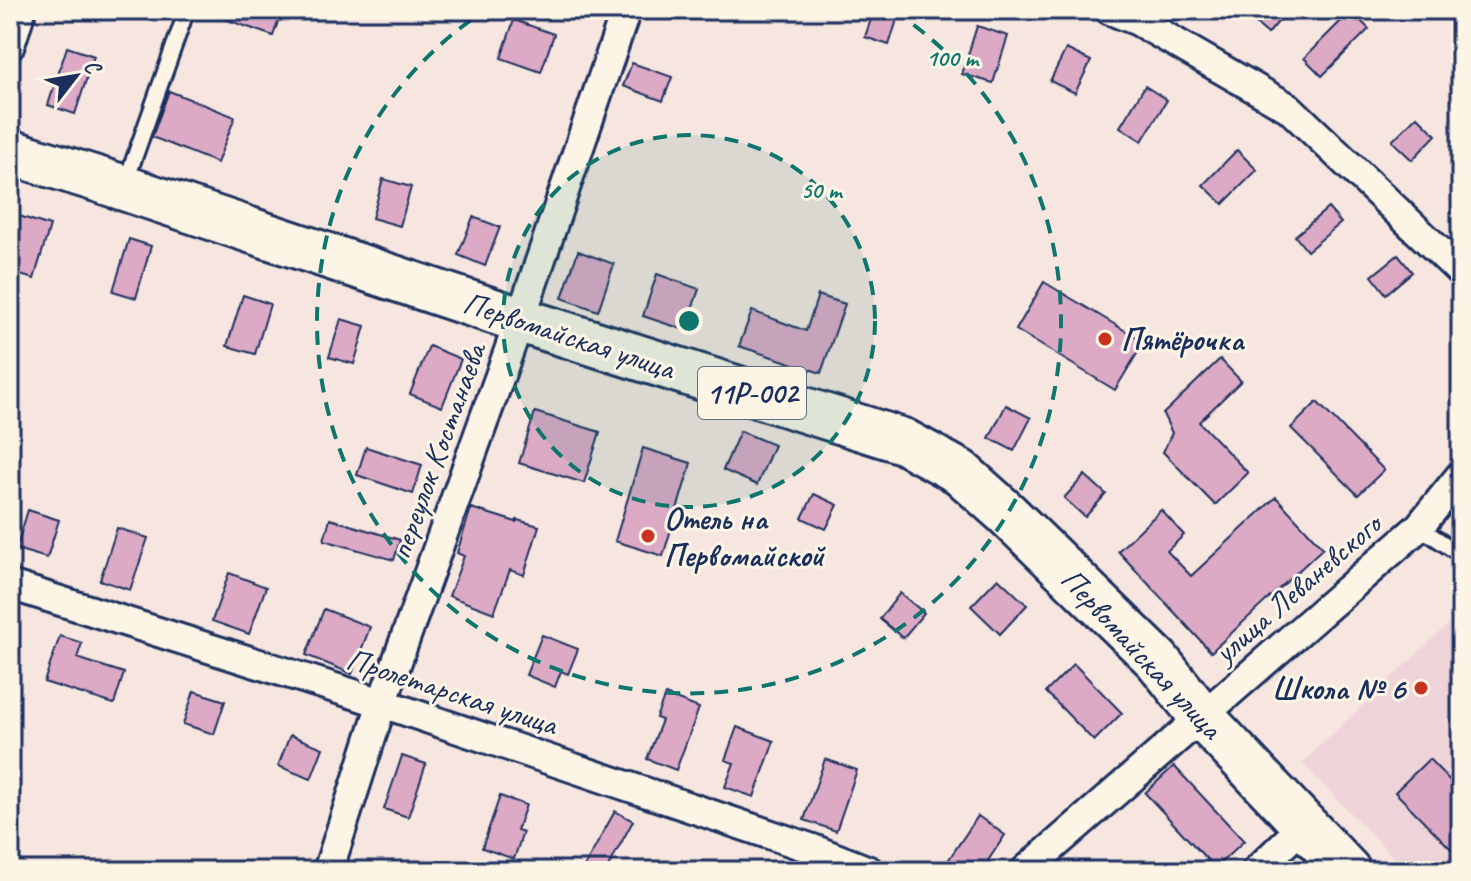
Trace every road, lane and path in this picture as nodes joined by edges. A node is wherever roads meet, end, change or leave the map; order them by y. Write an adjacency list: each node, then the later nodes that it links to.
1 (21, 10): 5 (street)
2 (626, 10): 9 (street, переулок Костанаева)
3 (1110, 10): 8 (street)
4 (184, 18): 7 (lane)
5 (10, 45)
6 (10, 152): 7 (main road, Первомайская улица / 11Р-002)
7 (124, 188): 9 (main road, Первомайская улица / 11Р-002)
8 (1461, 272)
9 (520, 320): 14 (street, переулок Костанаева); 15 (main road, Первомайская улица / 11Р-002)
10 (1461, 475): 11 (street, улица Леваневского)
11 (1419, 527): 12 (lane); 15 (street, улица Леваневского)
12 (1461, 555)
13 (10, 585): 14 (street, Пролетарская улица)
14 (382, 703): 17 (street, переулок Костанаева); 18 (street, Пролетарская улица)
15 (1202, 717): 16 (main road, Первомайская улица / 11Р-002); 19 (street, улица Леваневского)
16 (1304, 825): 20 (street); 21 (main road, Первомайская улица / 11Р-002)
17 (328, 871)
18 (869, 871)
19 (1025, 871)
20 (1256, 871)
21 (1348, 871)

